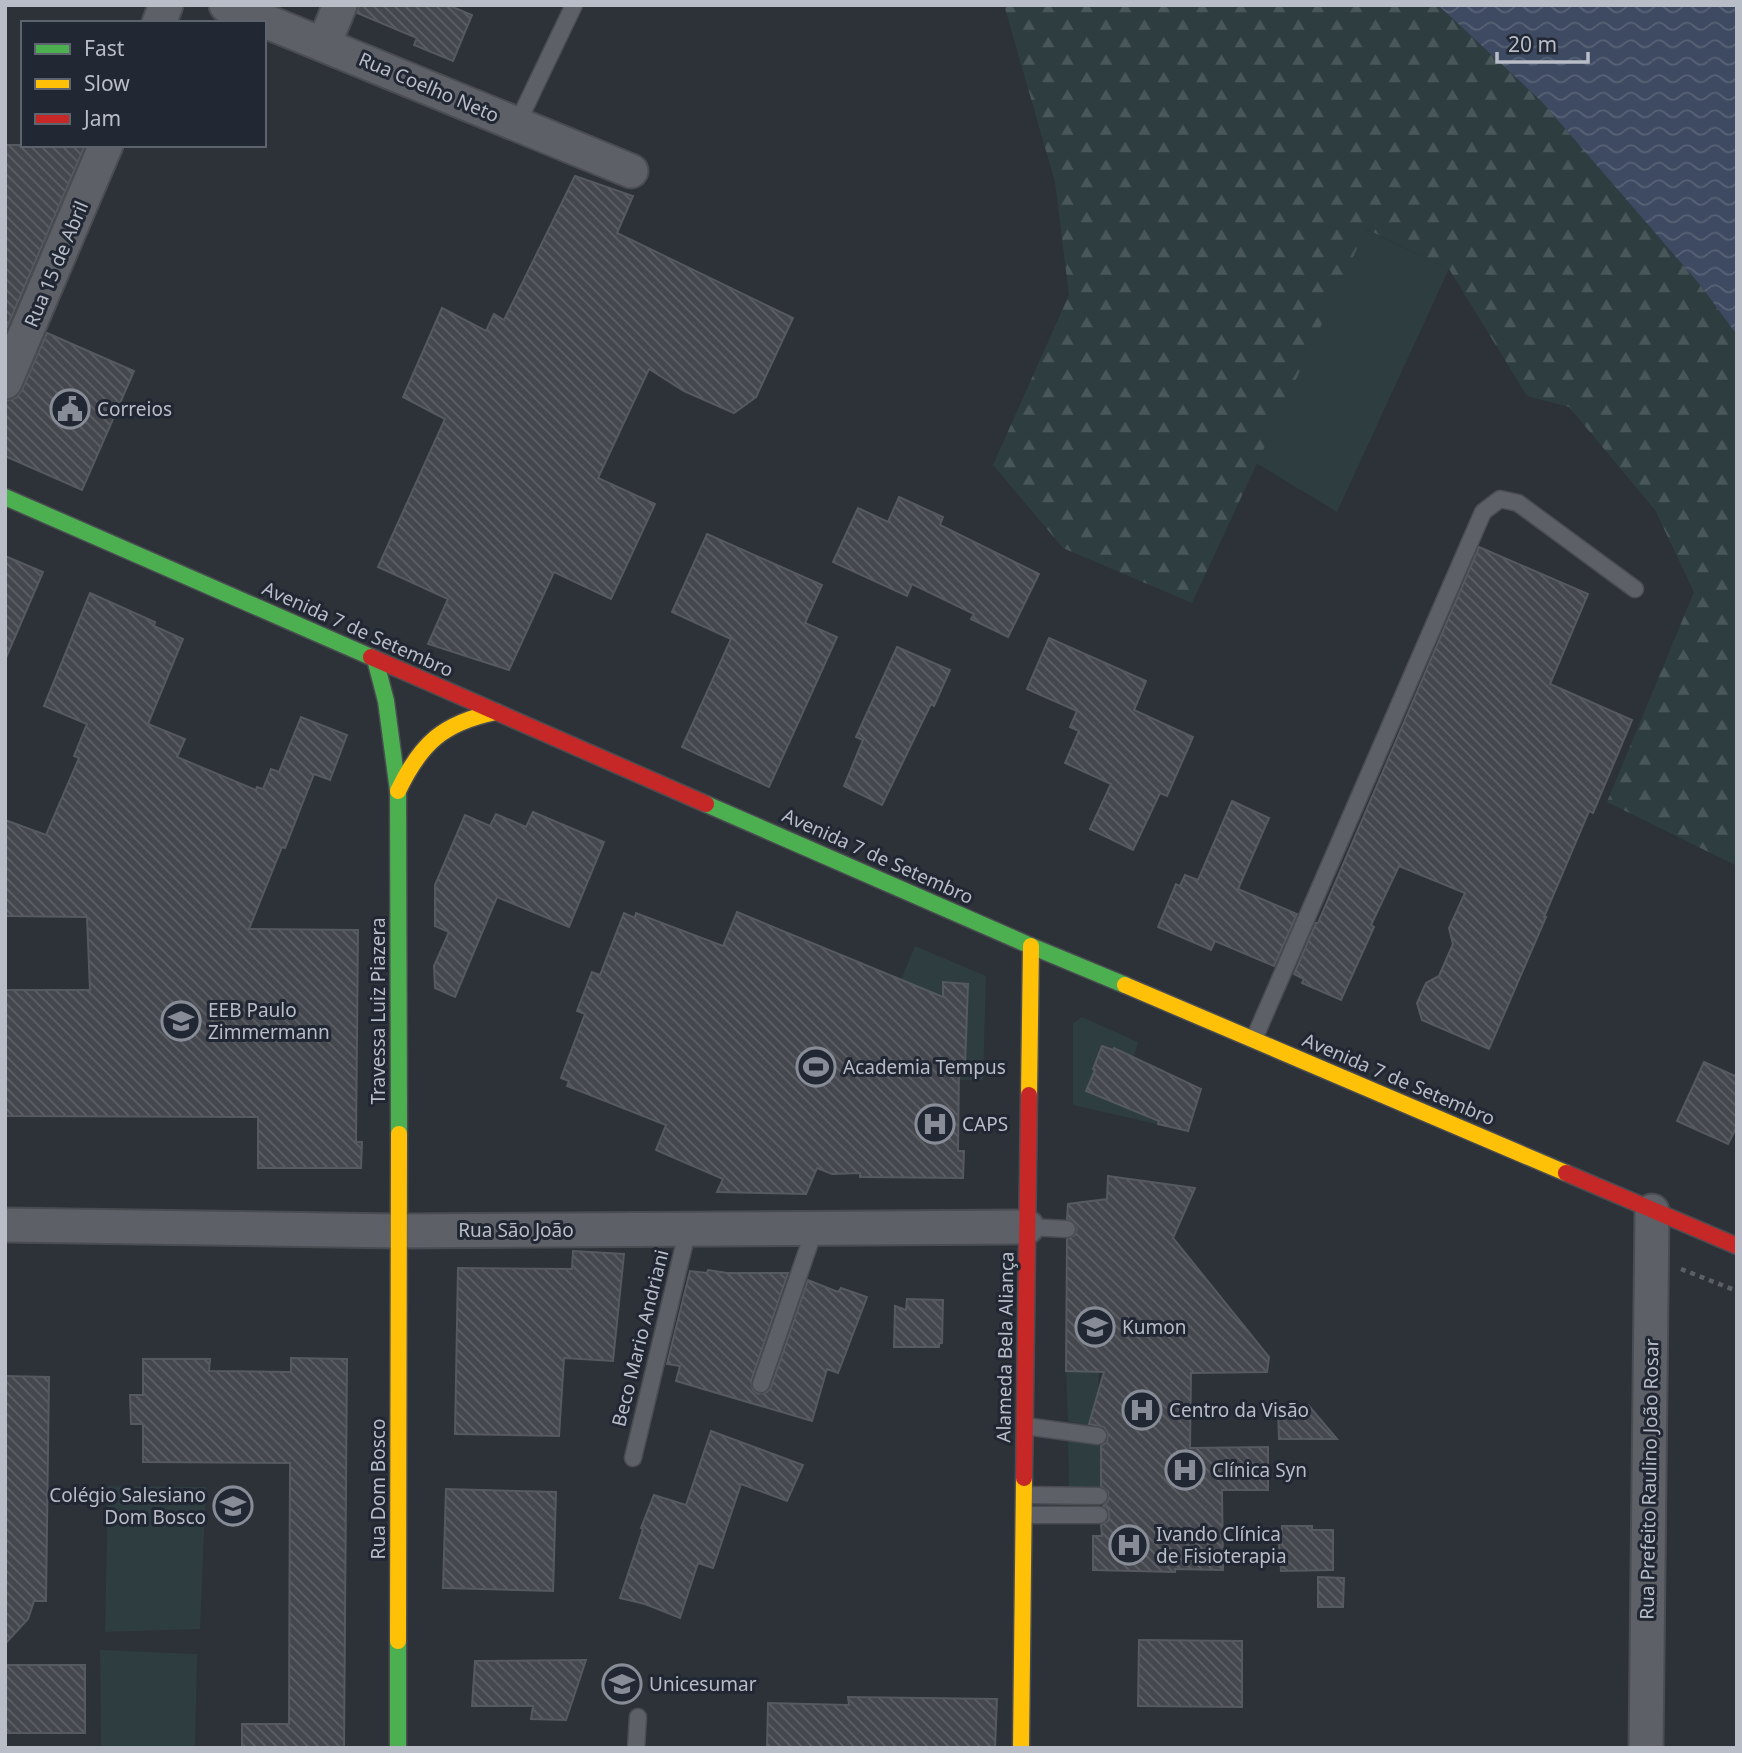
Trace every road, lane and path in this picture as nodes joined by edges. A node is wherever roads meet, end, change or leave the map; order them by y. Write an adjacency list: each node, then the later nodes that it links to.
1 (226, 5): 4 (street, Rua Coelho Neto)
2 (340, 5): 4 (street)
3 (574, 5): 5 (lane)
4 (324, 44): 5 (street, Rua Coelho Neto)
5 (517, 124): 7 (street, Rua Coelho Neto)
6 (105, 147): 8 (street, Rua 15 de Abril)
7 (631, 171)
8 (5, 382)
9 (5, 497): 11 (street, Avenida 7 de Setembro)
10 (1635, 589): 15 (lane)
11 (375, 659): 12 (street, Avenida 7 de Setembro); 13 (street, Travessa Luiz Piazera)
12 (496, 712): 13 (street, Travessa Luiz Piazera); 14 (street, Avenida 7 de Setembro)
13 (398, 791): 22 (street, Travessa Luiz Piazera)
14 (1031, 946): 15 (street, Avenida 7 de Setembro); 18 (street, Alameda Bela Aliança)
15 (1254, 1039): 16 (street, Avenida 7 de Setembro)
16 (1653, 1210): 23 (street, Avenida 7 de Setembro); 38 (street, Rua Prefeito Raulino João Rosar)
17 (5, 1225): 22 (street, Rua São João)
18 (1027, 1227): 19 (street, Rua São João); 21 (lane); 27 (street, Alameda Bela Aliança)
19 (815, 1228): 20 (street, Rua São João); 26 (lane)
20 (688, 1229): 22 (street, Rua São João); 29 (lane, Beco Mario Andriani)
21 (1068, 1229)
22 (400, 1231): 35 (street, Rua Dom Bosco)
23 (1737, 1246)
24 (1680, 1268): 25 (path)
25 (1737, 1291)
26 (761, 1384)
27 (1025, 1426): 28 (lane); 30 (street, Alameda Bela Aliança)
28 (1098, 1436)
29 (633, 1458)
30 (1024, 1495): 31 (lane); 32 (street, Alameda Bela Aliança)
31 (1099, 1496)
32 (1024, 1514): 33 (lane); 37 (street, Alameda Bela Aliança)
33 (1099, 1516)
34 (638, 1717): 36 (lane)
35 (398, 1748)
36 (636, 1748)
37 (1021, 1748)
38 (1646, 1748)

